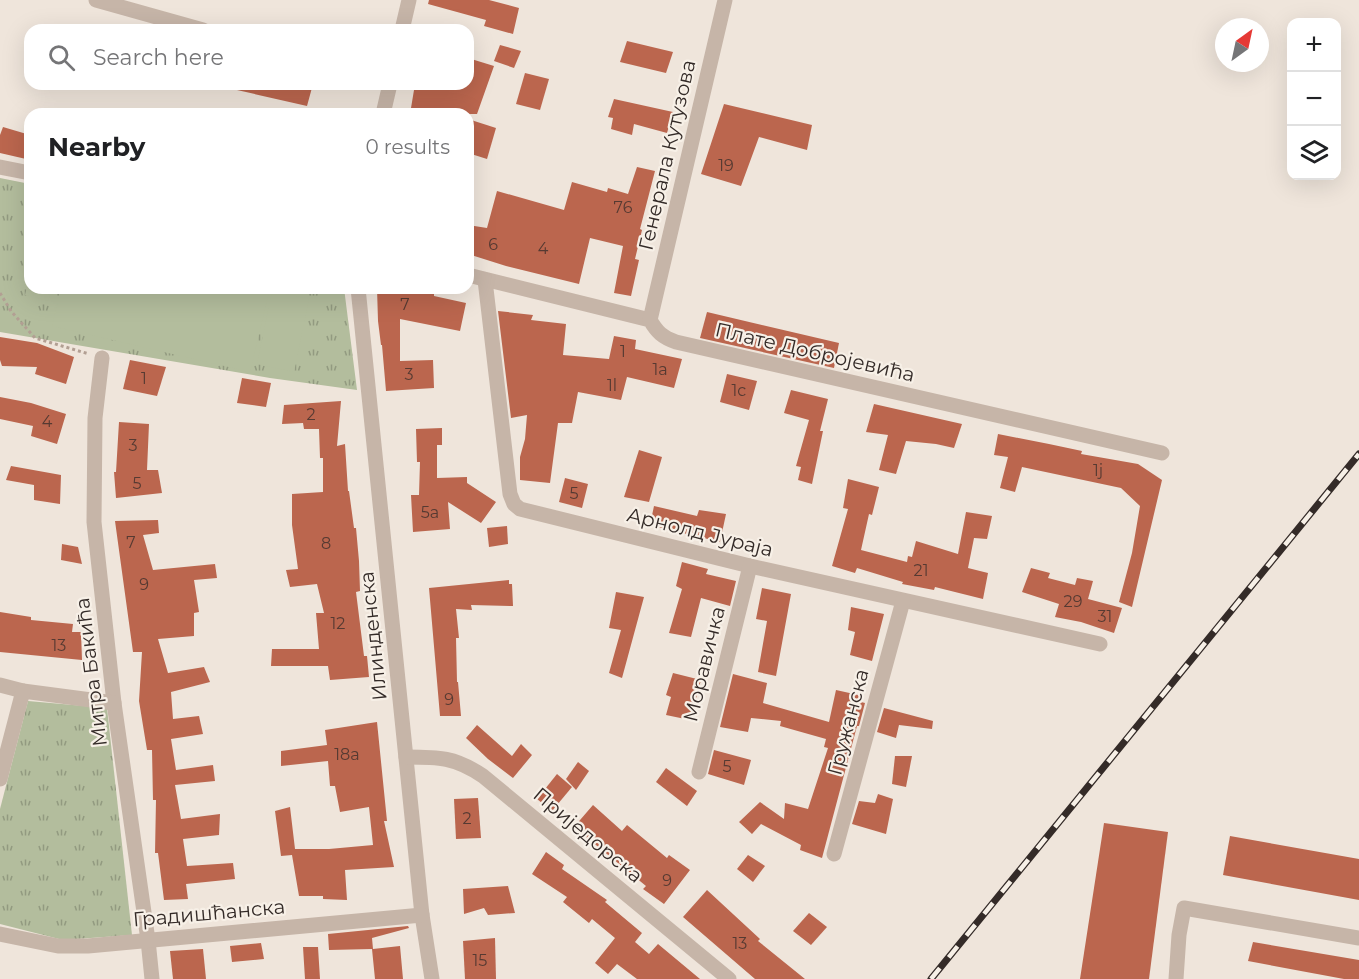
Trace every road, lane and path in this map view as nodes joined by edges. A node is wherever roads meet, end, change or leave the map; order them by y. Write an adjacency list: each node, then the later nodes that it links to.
1 (96, 0): 4 (street)
2 (409, 0): 5 (street)
3 (725, 0): 14 (street, Генерала Кутузова)
4 (181, 24)
5 (403, 24)
6 (389, 90): 7 (street)
7 (384, 108)
8 (0, 167): 9 (street)
9 (24, 172)
10 (474, 276): 11 (street)
11 (485, 279): 14 (street); 17 (street, Арнолд Јураја)
12 (0, 292): 15 (path)
13 (359, 294): 23 (street, Илинденска)
14 (650, 320): 16 (street, Плате Добројевића)
15 (102, 358): 22 (street, Митра Бакића)
16 (1162, 453)
17 (750, 566): 18 (street, Арнолд Јураја); 24 (street, Моравичка)
18 (903, 601): 19 (street, Арнолд Јураја); 26 (street, Гружанска)
19 (1100, 644)
20 (0, 685): 21 (street)
21 (23, 691): 22 (street); 25 (street)
22 (114, 703): 30 (street, Митра Бакића)
23 (406, 757): 27 (street, Илинденска); 33 (street, Приједорска)
24 (699, 772)
25 (0, 778)
26 (834, 854)
27 (422, 915): 30 (street, Градишћанска); 32 (street, Илинденска)
28 (0, 934): 30 (street, Градишћанска)
29 (1359, 938): 34 (street)
30 (148, 940): 31 (street, Митра Бакића)
31 (152, 979)
32 (432, 979)
33 (729, 979)
34 (1176, 979)

